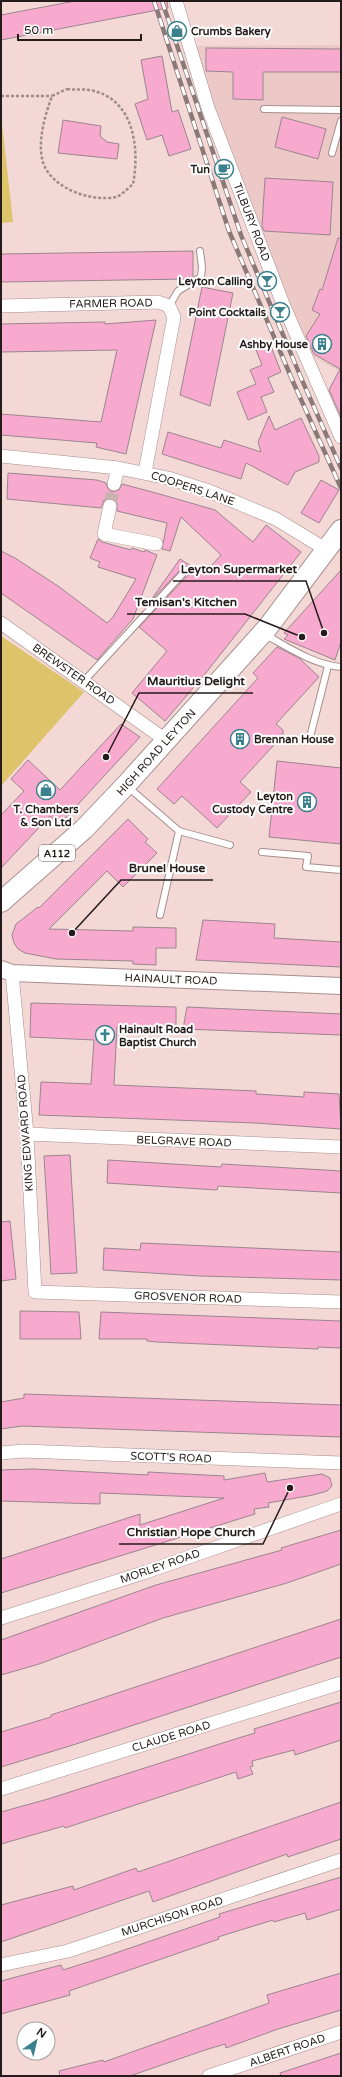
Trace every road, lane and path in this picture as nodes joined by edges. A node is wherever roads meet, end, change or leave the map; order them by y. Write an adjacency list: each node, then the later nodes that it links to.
1 (176, 1): 11 (street, TILBURY ROAD)
2 (1, 96): 3 (path)
3 (52, 96): 3 (path)
4 (264, 109): 5 (lane)
5 (341, 110)
6 (341, 121): 7 (lane)
7 (332, 153)
8 (200, 251): 10 (lane)
9 (1, 306): 10 (street, FARMER ROAD)
10 (169, 306): 14 (street, FARMER ROAD)
11 (341, 437)
12 (1, 456): 13 (street, COOPERS LANE)
13 (118, 468): 14 (street, COOPERS LANE); 15 (street)
14 (145, 472): 19 (street, COOPERS LANE)
15 (114, 484)
16 (110, 506): 18 (street)
17 (341, 530): 19 (main road, HIGH ROAD LEYTON / A112)
18 (156, 544)
19 (327, 550): 22 (main road, HIGH ROAD LEYTON / A112)
20 (186, 570): 25 (lane)
21 (1, 623): 25 (street, BREWSTER ROAD)
22 (263, 633): 23 (lane); 27 (main road, HIGH ROAD LEYTON / A112)
23 (328, 666): 24 (lane); 26 (lane)
24 (341, 667)
25 (84, 681): 27 (street, BREWSTER ROAD)
26 (310, 737)
27 (167, 741): 28 (main road, HIGH ROAD LEYTON / A112)
28 (126, 786): 29 (lane); 33 (main road, HIGH ROAD LEYTON / A112)
29 (179, 831): 30 (lane); 34 (lane)
30 (230, 845)
31 (262, 852): 32 (lane)
32 (341, 870)
33 (1, 902)
34 (160, 915)
35 (6, 971): 36 (street, HAINAULT ROAD); 37 (street, KING EDWARD ROAD)
36 (341, 986)
37 (27, 1134): 38 (street, BELGRAVE ROAD); 39 (street, KING EDWARD ROAD)
38 (341, 1147)
39 (35, 1292): 40 (street, GROSVENOR ROAD)
40 (341, 1302)
41 (1, 1454): 42 (street, SCOTT'S ROAD)
42 (341, 1463)
43 (341, 1504): 44 (street, MORLEY ROAD)
44 (1, 1618)
45 (341, 1683): 46 (street, CLAUDE ROAD)
46 (1, 1789)
47 (341, 1860): 48 (street, MURCHISON ROAD)
48 (1, 1965)
49 (341, 2032): 50 (street, ALBERT ROAD)
50 (209, 2076)

